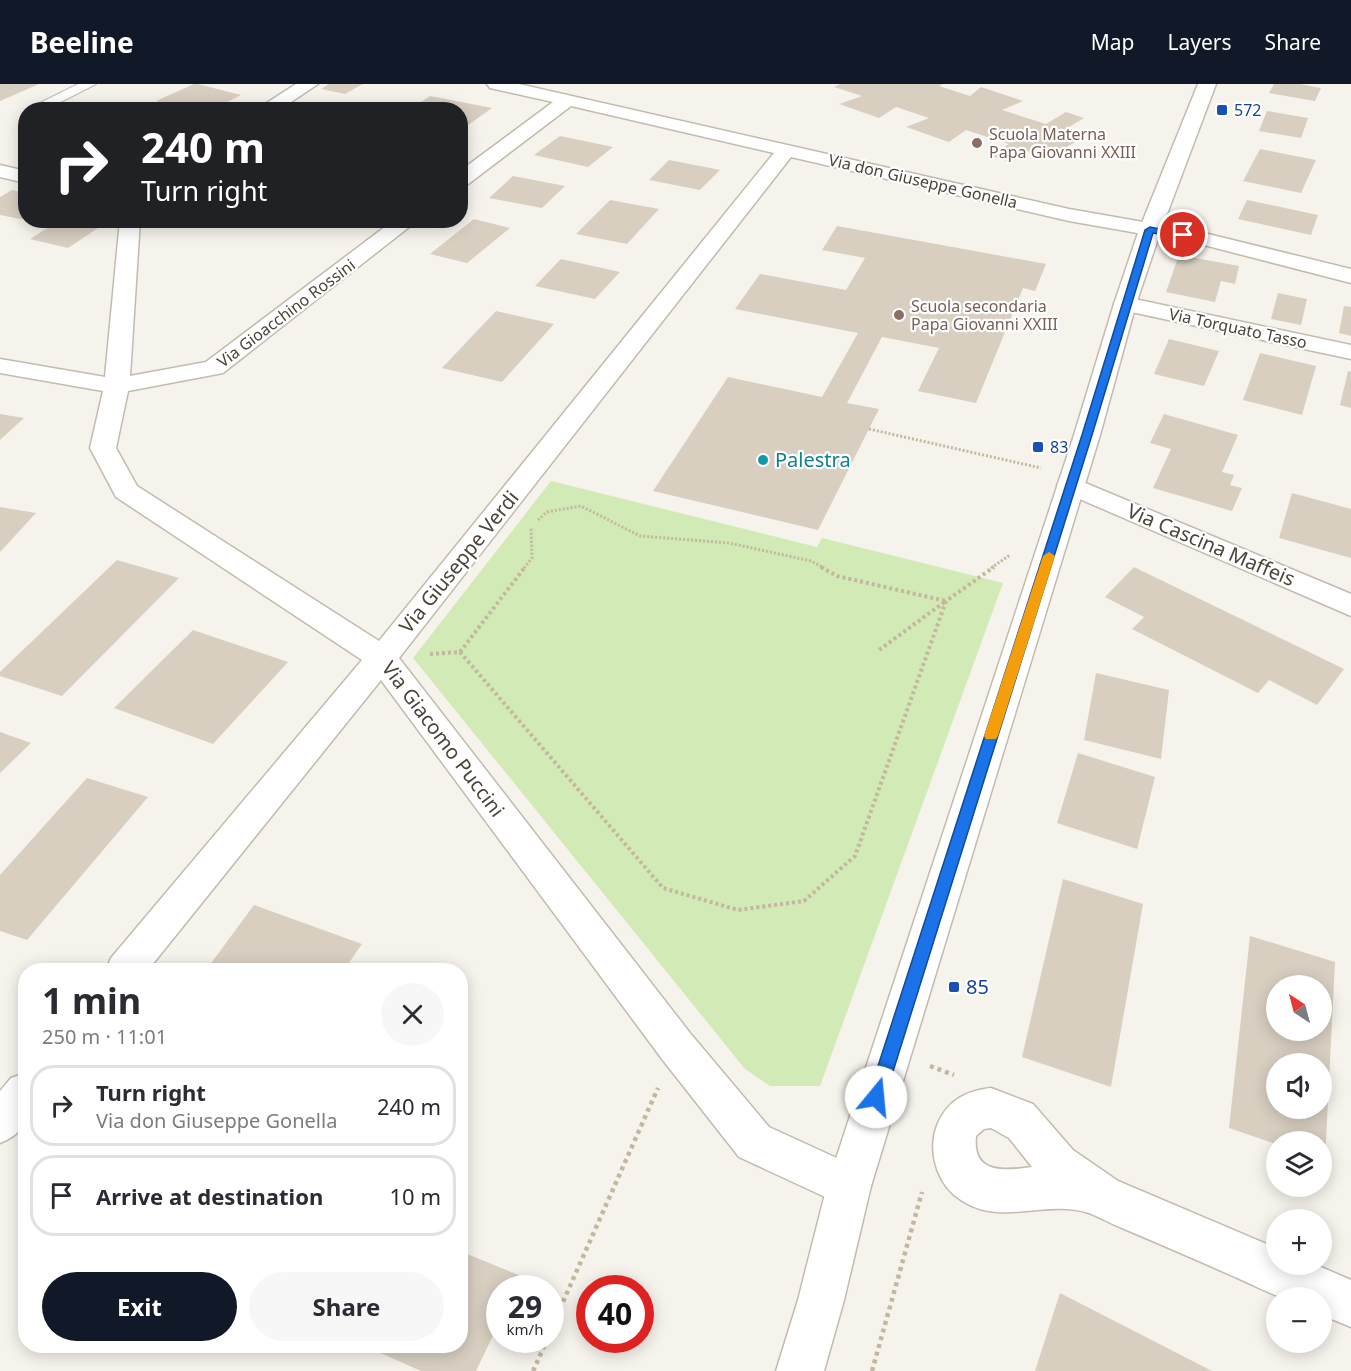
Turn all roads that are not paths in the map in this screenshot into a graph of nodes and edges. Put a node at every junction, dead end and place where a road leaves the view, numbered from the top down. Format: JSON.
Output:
{"nodes":[{"id":1,"x":89,"y":84,"type":"edge"},
{"id":2,"x":309,"y":84,"type":"edge"},
{"id":3,"x":496,"y":84,"type":"edge"},
{"id":4,"x":1207,"y":84,"type":"edge"},
{"id":5,"x":568,"y":100,"type":"junction"},
{"id":6,"x":50,"y":102,"type":"edge"},
{"id":7,"x":279,"y":102,"type":"edge"},
{"id":8,"x":787,"y":149,"type":"junction"},
{"id":9,"x":0,"y":171,"type":"edge"},
{"id":10,"x":18,"y":175,"type":"edge"},
{"id":11,"x":468,"y":175,"type":"edge"},
{"id":12,"x":129,"y":228,"type":"edge"},
{"id":13,"x":398,"y":228,"type":"edge"},
{"id":14,"x":1150,"y":230,"type":"junction"},
{"id":15,"x":1351,"y":276,"type":"edge"},
{"id":16,"x":1125,"y":304,"type":"junction"},
{"id":17,"x":1351,"y":352,"type":"edge"},
{"id":18,"x":0,"y":366,"type":"edge"},
{"id":19,"x":117,"y":386,"type":"junction"},
{"id":20,"x":1073,"y":480,"type":"junction"},
{"id":21,"x":1351,"y":606,"type":"edge"},
{"id":22,"x":381,"y":657,"type":"junction"},
{"id":23,"x":131,"y":963,"type":"edge"},
{"id":24,"x":18,"y":1102,"type":"edge"},
{"id":25,"x":0,"y":1123,"type":"edge"},
{"id":26,"x":849,"y":1186,"type":"junction"},
{"id":27,"x":1095,"y":1192,"type":"dead end"},
{"id":28,"x":821,"y":1300,"type":"junction"},
{"id":29,"x":1351,"y":1304,"type":"edge"},
{"id":30,"x":800,"y":1371,"type":"edge"},
{"id":31,"x":813,"y":1371,"type":"edge"}],
"edges":[{"from":1,"to":6,"type":"lane"},
{"from":2,"to":7,"type":"street"},
{"from":3,"to":5,"type":"street","name":"Via don Giuseppe Gonella"},
{"from":4,"to":14,"type":"street"},
{"from":5,"to":8,"type":"street","name":"Via don Giuseppe Gonella"},
{"from":5,"to":11,"type":"street"},
{"from":8,"to":14,"type":"street","name":"Via don Giuseppe Gonella"},
{"from":8,"to":22,"type":"street","name":"Via Giuseppe Verdi"},
{"from":9,"to":10,"type":"street"},
{"from":12,"to":19,"type":"street","name":"Via Giacomo Puccini"},
{"from":13,"to":19,"type":"street","name":"Via Gioacchino Rossini"},
{"from":14,"to":15,"type":"street","name":"Via don Giuseppe Gonella"},
{"from":14,"to":16,"type":"street"},
{"from":16,"to":17,"type":"street","name":"Via Torquato Tasso"},
{"from":16,"to":20,"type":"street"},
{"from":18,"to":19,"type":"street"},
{"from":19,"to":22,"type":"street","name":"Via Giacomo Puccini"},
{"from":20,"to":21,"type":"street","name":"Via Cascina Maffeis"},
{"from":20,"to":26,"type":"street"},
{"from":22,"to":23,"type":"street","name":"Via Giuseppe Verdi"},
{"from":22,"to":26,"type":"street","name":"Via Giacomo Puccini"},
{"from":24,"to":25,"type":"street"},
{"from":26,"to":28,"type":"street"},
{"from":27,"to":29,"type":"street"},
{"from":28,"to":30,"type":"street"},
{"from":28,"to":31,"type":"street"}]}
